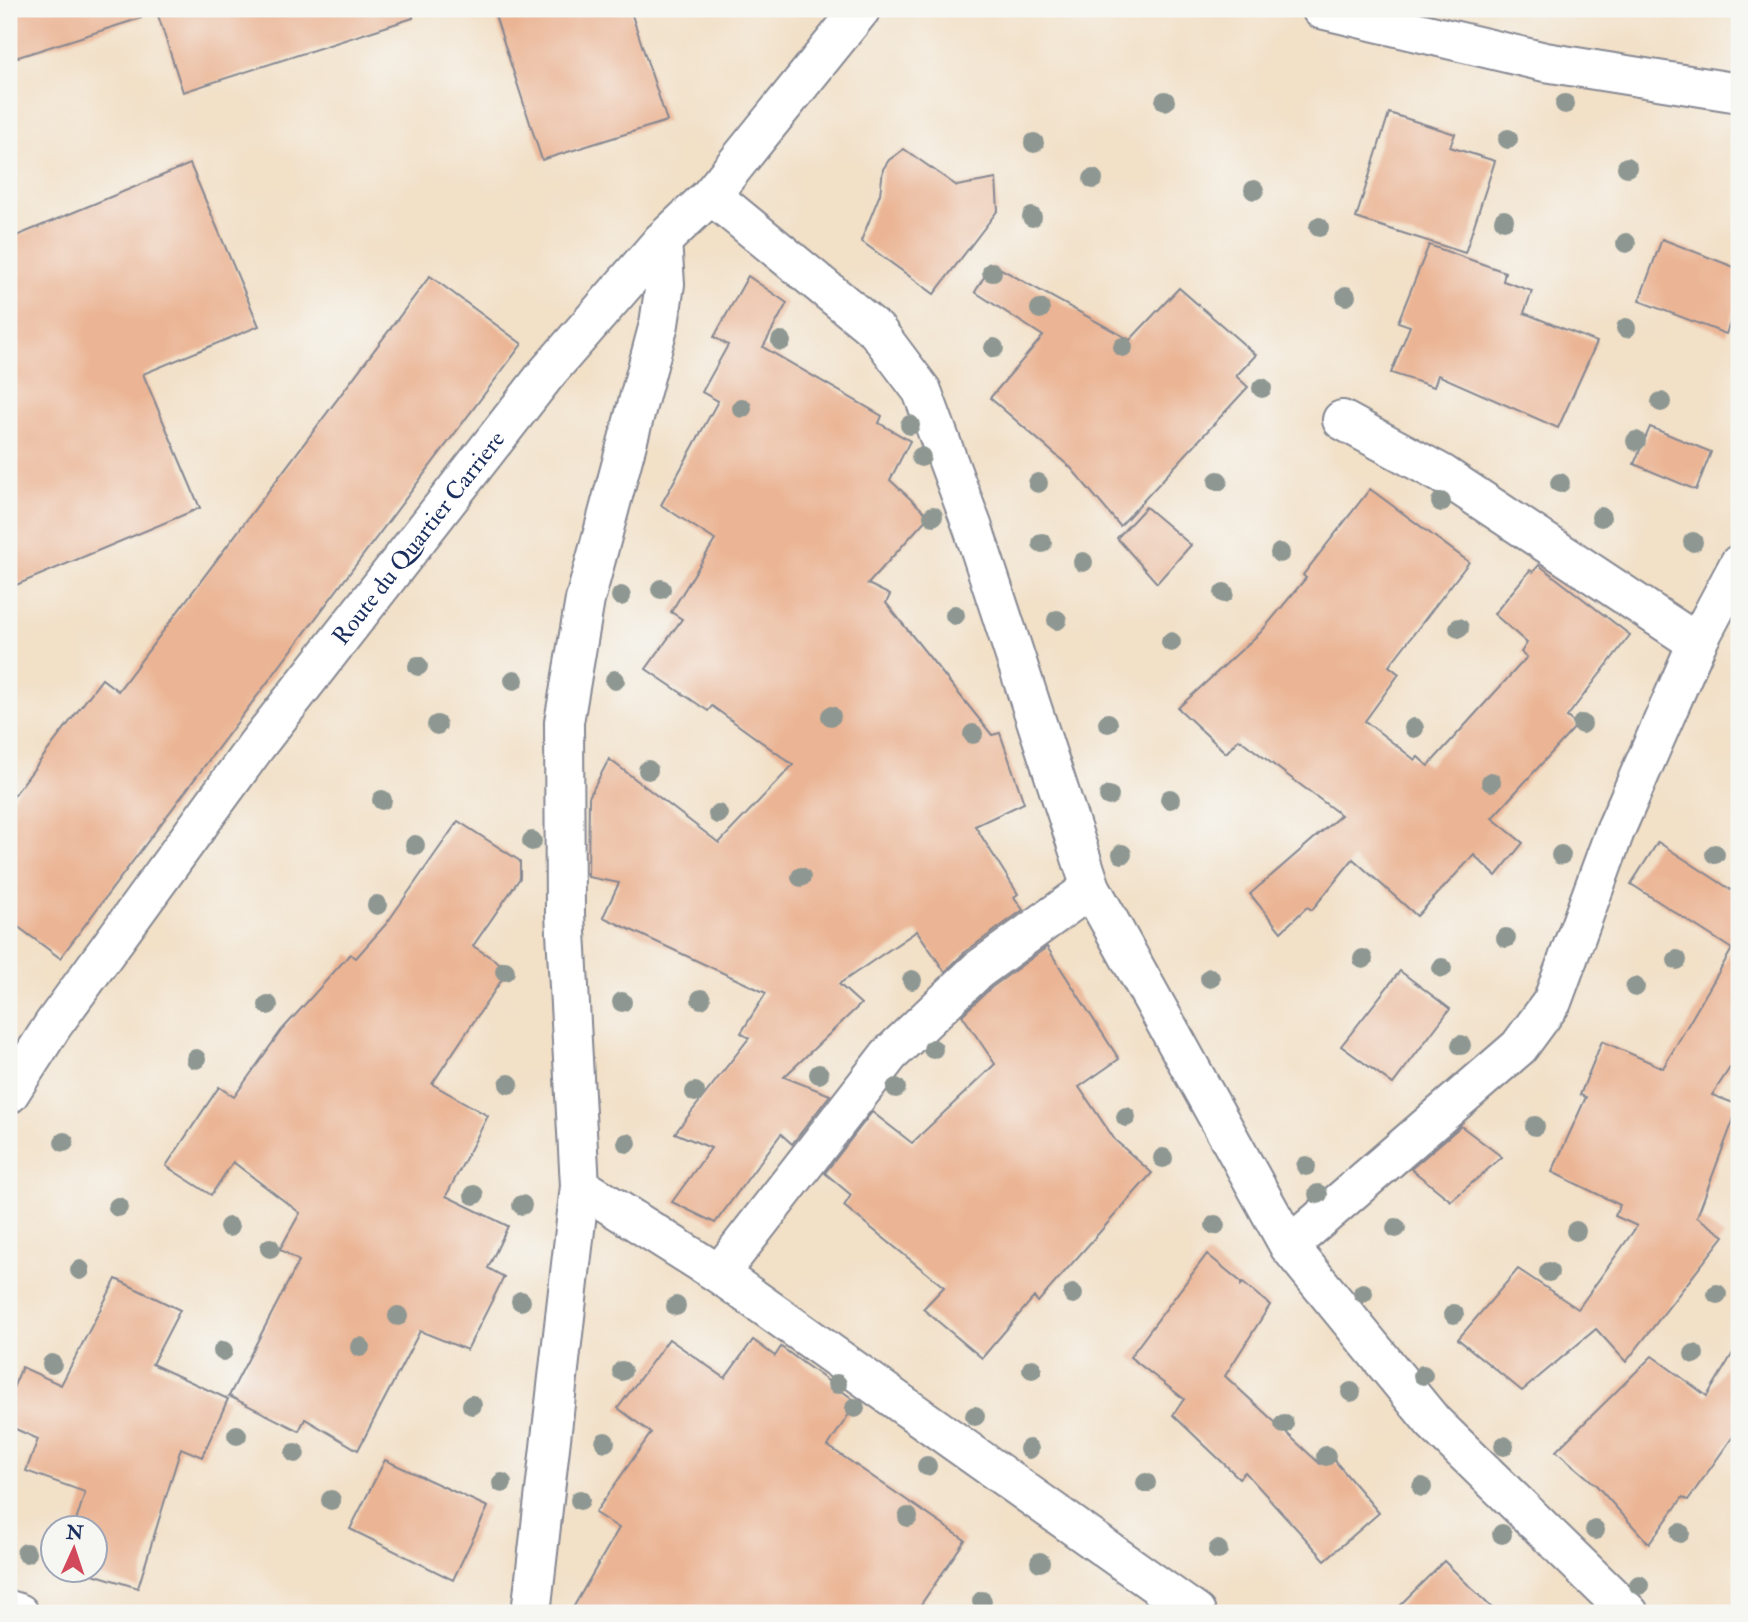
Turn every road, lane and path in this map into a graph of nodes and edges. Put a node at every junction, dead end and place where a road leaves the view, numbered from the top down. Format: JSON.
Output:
{"nodes":[{"id":1,"x":861,"y":9,"type":"edge"},
{"id":2,"x":1321,"y":9,"type":"edge"},
{"id":3,"x":1739,"y":93,"type":"edge"},
{"id":4,"x":711,"y":195,"type":"junction"},
{"id":5,"x":662,"y":241,"type":"junction"},
{"id":6,"x":1342,"y":420,"type":"dead end"},
{"id":7,"x":1739,"y":564,"type":"edge"},
{"id":8,"x":1697,"y":643,"type":"junction"},
{"id":9,"x":1091,"y":888,"type":"junction"},
{"id":10,"x":9,"y":1094,"type":"edge"},
{"id":11,"x":580,"y":1186,"type":"junction"},
{"id":12,"x":1289,"y":1246,"type":"junction"},
{"id":13,"x":719,"y":1274,"type":"junction"},
{"id":14,"x":1176,"y":1607,"type":"edge"},
{"id":15,"x":9,"y":1609,"type":"edge"},
{"id":16,"x":19,"y":1613,"type":"edge"},
{"id":17,"x":531,"y":1613,"type":"edge"},
{"id":18,"x":1629,"y":1613,"type":"edge"}],
"edges":[{"from":1,"to":4,"type":"street","name":"Route du Quartier Carriere"},
{"from":2,"to":3,"type":"street"},
{"from":4,"to":5,"type":"street","name":"Route du Quartier Carriere"},
{"from":4,"to":9,"type":"street"},
{"from":5,"to":10,"type":"street","name":"Route du Quartier Carriere"},
{"from":5,"to":11,"type":"street"},
{"from":6,"to":8,"type":"street"},
{"from":7,"to":8,"type":"street"},
{"from":8,"to":12,"type":"street"},
{"from":9,"to":12,"type":"street"},
{"from":9,"to":13,"type":"street"},
{"from":11,"to":13,"type":"street"},
{"from":11,"to":17,"type":"street"},
{"from":12,"to":18,"type":"street"},
{"from":13,"to":14,"type":"street"},
{"from":15,"to":16,"type":"street"}]}
